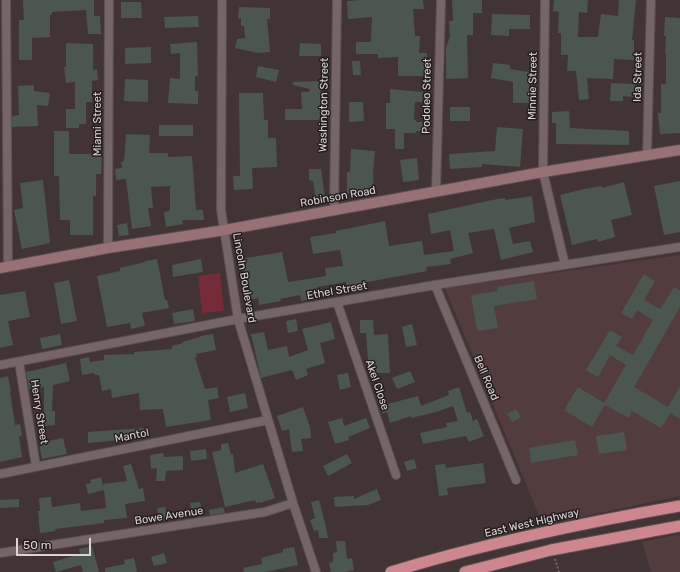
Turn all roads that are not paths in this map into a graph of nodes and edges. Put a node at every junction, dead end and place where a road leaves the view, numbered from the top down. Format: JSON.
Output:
{"nodes":[{"id":1,"x":6,"y":0,"type":"edge"},
{"id":2,"x":109,"y":0,"type":"edge"},
{"id":3,"x":222,"y":0,"type":"edge"},
{"id":4,"x":337,"y":0,"type":"edge"},
{"id":5,"x":440,"y":0,"type":"edge"},
{"id":6,"x":545,"y":0,"type":"edge"},
{"id":7,"x":651,"y":0,"type":"edge"},
{"id":8,"x":680,"y":150,"type":"edge"},
{"id":9,"x":647,"y":155,"type":"junction"},
{"id":10,"x":542,"y":172,"type":"junction"},
{"id":11,"x":436,"y":192,"type":"junction"},
{"id":12,"x":334,"y":210,"type":"junction"},
{"id":13,"x":225,"y":230,"type":"junction"},
{"id":14,"x":680,"y":247,"type":"edge"},
{"id":15,"x":108,"y":248,"type":"junction"},
{"id":16,"x":565,"y":265,"type":"junction"},
{"id":17,"x":4,"y":267,"type":"edge"},
{"id":18,"x":435,"y":285,"type":"junction"},
{"id":19,"x":338,"y":302,"type":"junction"},
{"id":20,"x":238,"y":319,"type":"junction"},
{"id":21,"x":19,"y":362,"type":"junction"},
{"id":22,"x":0,"y":365,"type":"edge"},
{"id":23,"x":268,"y":420,"type":"junction"},
{"id":24,"x":36,"y":466,"type":"junction"},
{"id":25,"x":0,"y":474,"type":"edge"},
{"id":26,"x":396,"y":475,"type":"dead end"},
{"id":27,"x":516,"y":480,"type":"dead end"},
{"id":28,"x":293,"y":503,"type":"junction"},
{"id":29,"x":680,"y":506,"type":"edge"},
{"id":30,"x":680,"y":526,"type":"edge"},
{"id":31,"x":0,"y":553,"type":"edge"},
{"id":32,"x":316,"y":572,"type":"edge"},
{"id":33,"x":391,"y":572,"type":"edge"},
{"id":34,"x":465,"y":572,"type":"edge"}],
"edges":[{"from":1,"to":17,"type":"street"},
{"from":2,"to":15,"type":"street","name":"Miami Street"},
{"from":3,"to":13,"type":"street","name":"Lincoln Boulevard"},
{"from":4,"to":12,"type":"street","name":"Washington Street"},
{"from":5,"to":11,"type":"street","name":"Podoleo Street"},
{"from":6,"to":10,"type":"street","name":"Minnie Street"},
{"from":7,"to":9,"type":"street","name":"Ida Street"},
{"from":8,"to":9,"type":"main road","name":"Robinson Road"},
{"from":9,"to":10,"type":"main road","name":"Robinson Road"},
{"from":10,"to":11,"type":"main road","name":"Robinson Road"},
{"from":10,"to":16,"type":"street","name":"Minnie Street"},
{"from":11,"to":12,"type":"main road","name":"Robinson Road"},
{"from":12,"to":13,"type":"main road","name":"Robinson Road"},
{"from":13,"to":15,"type":"main road","name":"Robinson Road"},
{"from":13,"to":20,"type":"street","name":"Lincoln Boulevard"},
{"from":14,"to":16,"type":"street","name":"Ethel Street"},
{"from":15,"to":17,"type":"main road","name":"Robinson Road"},
{"from":16,"to":18,"type":"street","name":"Ethel Street"},
{"from":18,"to":19,"type":"street","name":"Ethel Street"},
{"from":18,"to":27,"type":"street","name":"Bell Road"},
{"from":19,"to":20,"type":"street","name":"Ethel Street"},
{"from":19,"to":26,"type":"street","name":"Akel Close"},
{"from":20,"to":21,"type":"street","name":"Ethel Street"},
{"from":20,"to":23,"type":"street","name":"Lincoln Boulevard"},
{"from":21,"to":22,"type":"street","name":"Ethel Street"},
{"from":21,"to":24,"type":"street","name":"Henry Street"},
{"from":23,"to":24,"type":"street","name":"Mantol"},
{"from":23,"to":28,"type":"street","name":"Lincoln Boulevard"},
{"from":24,"to":25,"type":"street","name":"Mantol"},
{"from":28,"to":31,"type":"street","name":"Bowe Avenue"},
{"from":28,"to":32,"type":"street","name":"Lincoln Boulevard"},
{"from":29,"to":33,"type":"highway","name":"East West Highway"},
{"from":30,"to":34,"type":"highway"}]}
